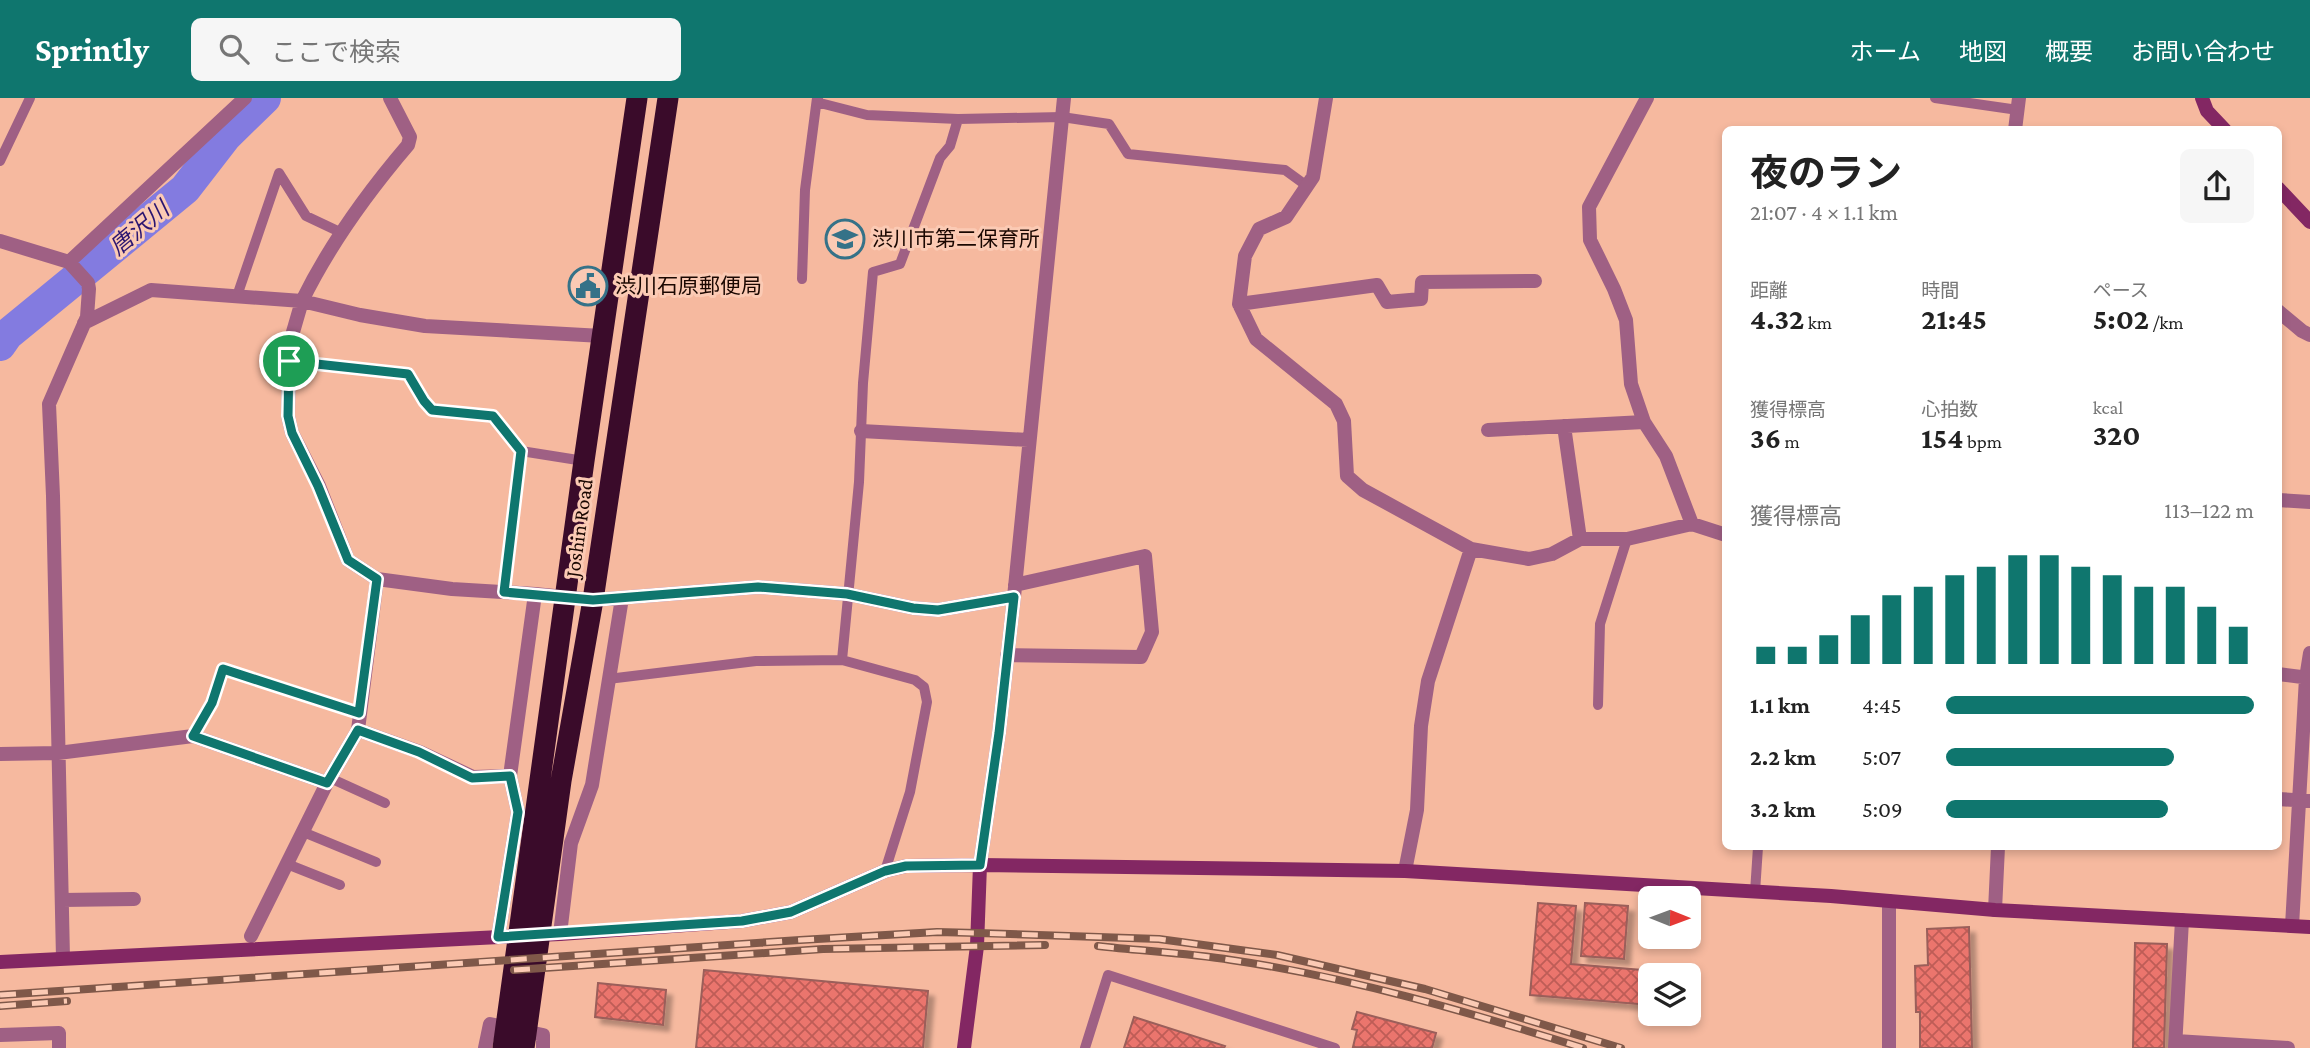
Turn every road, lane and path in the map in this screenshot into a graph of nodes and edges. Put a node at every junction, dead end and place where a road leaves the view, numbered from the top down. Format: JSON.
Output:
{"nodes":[{"id":1,"x":30,"y":98,"type":"edge"},
{"id":2,"x":245,"y":98,"type":"edge"},
{"id":3,"x":390,"y":98,"type":"edge"},
{"id":4,"x":637,"y":98,"type":"edge"},
{"id":5,"x":668,"y":98,"type":"edge"},
{"id":6,"x":817,"y":98,"type":"edge"},
{"id":7,"x":1064,"y":98,"type":"edge"},
{"id":8,"x":1326,"y":98,"type":"edge"},
{"id":9,"x":1647,"y":98,"type":"edge"},
{"id":10,"x":1935,"y":98,"type":"edge"},
{"id":11,"x":2202,"y":98,"type":"edge"},
{"id":12,"x":2019,"y":104,"type":"edge"},
{"id":13,"x":1062,"y":117,"type":"junction"},
{"id":14,"x":958,"y":119,"type":"junction"},
{"id":15,"x":2016,"y":126,"type":"edge"},
{"id":16,"x":2221,"y":126,"type":"edge"},
{"id":17,"x":0,"y":161,"type":"edge"},
{"id":18,"x":1307,"y":186,"type":"junction"},
{"id":19,"x":2282,"y":192,"type":"edge"},
{"id":20,"x":2310,"y":222,"type":"edge"},
{"id":21,"x":342,"y":233,"type":"junction"},
{"id":22,"x":0,"y":241,"type":"edge"},
{"id":23,"x":69,"y":262,"type":"junction"},
{"id":24,"x":802,"y":279,"type":"dead end"},
{"id":25,"x":1535,"y":281,"type":"dead end"},
{"id":26,"x":237,"y":296,"type":"junction"},
{"id":27,"x":302,"y":301,"type":"junction"},
{"id":28,"x":1239,"y":304,"type":"junction"},
{"id":29,"x":2282,"y":314,"type":"edge"},
{"id":30,"x":84,"y":323,"type":"junction"},
{"id":31,"x":602,"y":335,"type":"junction"},
{"id":32,"x":2310,"y":335,"type":"edge"},
{"id":33,"x":289,"y":361,"type":"junction"},
{"id":34,"x":1644,"y":422,"type":"junction"},
{"id":35,"x":1563,"y":426,"type":"junction"},
{"id":36,"x":1488,"y":430,"type":"dead end"},
{"id":37,"x":862,"y":431,"type":"junction"},
{"id":38,"x":1028,"y":439,"type":"junction"},
{"id":39,"x":521,"y":451,"type":"junction"},
{"id":40,"x":584,"y":461,"type":"junction"},
{"id":41,"x":2282,"y":500,"type":"edge"},
{"id":42,"x":2310,"y":502,"type":"edge"},
{"id":43,"x":1692,"y":524,"type":"junction"},
{"id":44,"x":1722,"y":534,"type":"edge"},
{"id":45,"x":1580,"y":539,"type":"junction"},
{"id":46,"x":1627,"y":540,"type":"junction"},
{"id":47,"x":1471,"y":549,"type":"junction"},
{"id":48,"x":377,"y":579,"type":"junction"},
{"id":49,"x":1014,"y":591,"type":"junction"},
{"id":50,"x":504,"y":592,"type":"junction"},
{"id":51,"x":535,"y":594,"type":"junction"},
{"id":52,"x":847,"y":594,"type":"junction"},
{"id":53,"x":565,"y":597,"type":"junction"},
{"id":54,"x":622,"y":598,"type":"junction"},
{"id":55,"x":593,"y":600,"type":"junction"},
{"id":56,"x":2310,"y":653,"type":"edge"},
{"id":57,"x":1007,"y":655,"type":"junction"},
{"id":58,"x":842,"y":660,"type":"junction"},
{"id":59,"x":2282,"y":675,"type":"edge"},
{"id":60,"x":2308,"y":678,"type":"edge"},
{"id":61,"x":608,"y":679,"type":"junction"},
{"id":62,"x":1598,"y":705,"type":"dead end"},
{"id":63,"x":359,"y":713,"type":"junction"},
{"id":64,"x":358,"y":730,"type":"junction"},
{"id":65,"x":193,"y":736,"type":"junction"},
{"id":66,"x":58,"y":752,"type":"junction"},
{"id":67,"x":0,"y":754,"type":"edge"},
{"id":68,"x":510,"y":776,"type":"junction"},
{"id":69,"x":551,"y":779,"type":"junction"},
{"id":70,"x":329,"y":780,"type":"junction"},
{"id":71,"x":2282,"y":799,"type":"edge"},
{"id":72,"x":2304,"y":800,"type":"edge"},
{"id":73,"x":386,"y":803,"type":"dead end"},
{"id":74,"x":303,"y":832,"type":"junction"},
{"id":75,"x":1758,"y":850,"type":"edge"},
{"id":76,"x":1998,"y":850,"type":"edge"},
{"id":77,"x":376,"y":862,"type":"dead end"},
{"id":78,"x":287,"y":863,"type":"junction"},
{"id":79,"x":980,"y":865,"type":"junction"},
{"id":80,"x":885,"y":871,"type":"junction"},
{"id":81,"x":1405,"y":871,"type":"junction"},
{"id":82,"x":340,"y":885,"type":"dead end"},
{"id":83,"x":1755,"y":892,"type":"junction"},
{"id":84,"x":134,"y":899,"type":"dead end"},
{"id":85,"x":62,"y":900,"type":"junction"},
{"id":86,"x":1889,"y":901,"type":"junction"},
{"id":87,"x":1995,"y":910,"type":"junction"},
{"id":88,"x":2182,"y":920,"type":"junction"},
{"id":89,"x":2292,"y":926,"type":"junction"},
{"id":90,"x":2310,"y":927,"type":"edge"},
{"id":91,"x":560,"y":934,"type":"junction"},
{"id":92,"x":251,"y":936,"type":"dead end"},
{"id":93,"x":498,"y":937,"type":"junction"},
{"id":94,"x":63,"y":958,"type":"junction"},
{"id":95,"x":0,"y":962,"type":"edge"},
{"id":96,"x":0,"y":1035,"type":"edge"},
{"id":97,"x":2175,"y":1045,"type":"edge"},
{"id":98,"x":59,"y":1048,"type":"edge"},
{"id":99,"x":485,"y":1048,"type":"edge"},
{"id":100,"x":503,"y":1048,"type":"edge"},
{"id":101,"x":524,"y":1048,"type":"edge"},
{"id":102,"x":543,"y":1048,"type":"edge"},
{"id":103,"x":964,"y":1048,"type":"edge"},
{"id":104,"x":1085,"y":1048,"type":"edge"},
{"id":105,"x":1335,"y":1048,"type":"edge"},
{"id":106,"x":1889,"y":1048,"type":"edge"},
{"id":107,"x":2288,"y":1048,"type":"edge"}],
"edges":[{"from":1,"to":17,"type":"lane"},
{"from":2,"to":23,"type":"street"},
{"from":3,"to":21,"type":"street"},
{"from":4,"to":31,"type":"highway","name":"Joshin Road"},
{"from":5,"to":55,"type":"highway","name":"Joshin Road"},
{"from":6,"to":14,"type":"lane"},
{"from":6,"to":24,"type":"lane"},
{"from":7,"to":13,"type":"street"},
{"from":8,"to":18,"type":"street"},
{"from":9,"to":34,"type":"street"},
{"from":10,"to":12,"type":"lane"},
{"from":11,"to":16,"type":"street"},
{"from":12,"to":15,"type":"street"},
{"from":13,"to":14,"type":"lane"},
{"from":13,"to":18,"type":"lane"},
{"from":13,"to":38,"type":"street"},
{"from":14,"to":37,"type":"lane"},
{"from":18,"to":28,"type":"street"},
{"from":19,"to":20,"type":"street"},
{"from":21,"to":26,"type":"lane"},
{"from":21,"to":27,"type":"street"},
{"from":22,"to":23,"type":"street"},
{"from":23,"to":30,"type":"street"},
{"from":25,"to":28,"type":"street"},
{"from":26,"to":27,"type":"street"},
{"from":26,"to":30,"type":"street"},
{"from":27,"to":31,"type":"street"},
{"from":27,"to":33,"type":"street"},
{"from":28,"to":47,"type":"street"},
{"from":29,"to":32,"type":"street"},
{"from":30,"to":66,"type":"street"},
{"from":31,"to":40,"type":"highway","name":"Joshin Road"},
{"from":33,"to":39,"type":"lane"},
{"from":33,"to":48,"type":"street"},
{"from":34,"to":35,"type":"street"},
{"from":34,"to":43,"type":"street"},
{"from":35,"to":36,"type":"street"},
{"from":35,"to":45,"type":"street"},
{"from":37,"to":38,"type":"street"},
{"from":37,"to":52,"type":"lane"},
{"from":38,"to":49,"type":"street"},
{"from":39,"to":40,"type":"lane"},
{"from":39,"to":50,"type":"lane"},
{"from":40,"to":53,"type":"highway","name":"Joshin Road"},
{"from":41,"to":42,"type":"street"},
{"from":43,"to":44,"type":"street"},
{"from":43,"to":46,"type":"street"},
{"from":45,"to":46,"type":"street"},
{"from":45,"to":47,"type":"street"},
{"from":46,"to":62,"type":"lane"},
{"from":47,"to":81,"type":"street"},
{"from":48,"to":50,"type":"street"},
{"from":48,"to":63,"type":"street"},
{"from":49,"to":52,"type":"street"},
{"from":49,"to":57,"type":"street"},
{"from":49,"to":57,"type":"street"},
{"from":50,"to":51,"type":"street"},
{"from":51,"to":53,"type":"street"},
{"from":51,"to":68,"type":"street"},
{"from":52,"to":54,"type":"street"},
{"from":52,"to":58,"type":"lane"},
{"from":53,"to":55,"type":"street"},
{"from":53,"to":69,"type":"highway","name":"Joshin Road"},
{"from":54,"to":55,"type":"street"},
{"from":54,"to":61,"type":"street"},
{"from":55,"to":69,"type":"highway","name":"Joshin Road"},
{"from":56,"to":60,"type":"street"},
{"from":57,"to":79,"type":"street"},
{"from":58,"to":61,"type":"lane"},
{"from":58,"to":80,"type":"lane"},
{"from":59,"to":60,"type":"street"},
{"from":60,"to":72,"type":"street"},
{"from":61,"to":91,"type":"street"},
{"from":63,"to":64,"type":"street"},
{"from":63,"to":65,"type":"lane"},
{"from":64,"to":68,"type":"street"},
{"from":64,"to":70,"type":"street"},
{"from":65,"to":66,"type":"street"},
{"from":65,"to":70,"type":"street"},
{"from":66,"to":67,"type":"street"},
{"from":66,"to":85,"type":"street"},
{"from":68,"to":93,"type":"street"},
{"from":69,"to":100,"type":"highway","name":"Joshin Road"},
{"from":69,"to":101,"type":"highway","name":"Joshin Road"},
{"from":70,"to":73,"type":"lane"},
{"from":70,"to":74,"type":"street"},
{"from":71,"to":72,"type":"street"},
{"from":72,"to":89,"type":"street"},
{"from":74,"to":77,"type":"lane"},
{"from":74,"to":78,"type":"street"},
{"from":75,"to":83,"type":"lane"},
{"from":76,"to":87,"type":"street"},
{"from":78,"to":82,"type":"lane"},
{"from":78,"to":92,"type":"street"},
{"from":79,"to":80,"type":"street"},
{"from":79,"to":81,"type":"street"},
{"from":79,"to":103,"type":"street"},
{"from":80,"to":91,"type":"street"},
{"from":81,"to":83,"type":"street"},
{"from":83,"to":86,"type":"street"},
{"from":84,"to":85,"type":"street"},
{"from":85,"to":94,"type":"street"},
{"from":86,"to":87,"type":"street"},
{"from":86,"to":106,"type":"street"},
{"from":87,"to":88,"type":"street"},
{"from":88,"to":89,"type":"street"},
{"from":88,"to":97,"type":"street"},
{"from":89,"to":90,"type":"street"},
{"from":91,"to":93,"type":"street"},
{"from":93,"to":94,"type":"street"},
{"from":94,"to":95,"type":"street"},
{"from":96,"to":98,"type":"street"},
{"from":97,"to":107,"type":"street"},
{"from":99,"to":102,"type":"street"},
{"from":104,"to":105,"type":"lane"}]}
